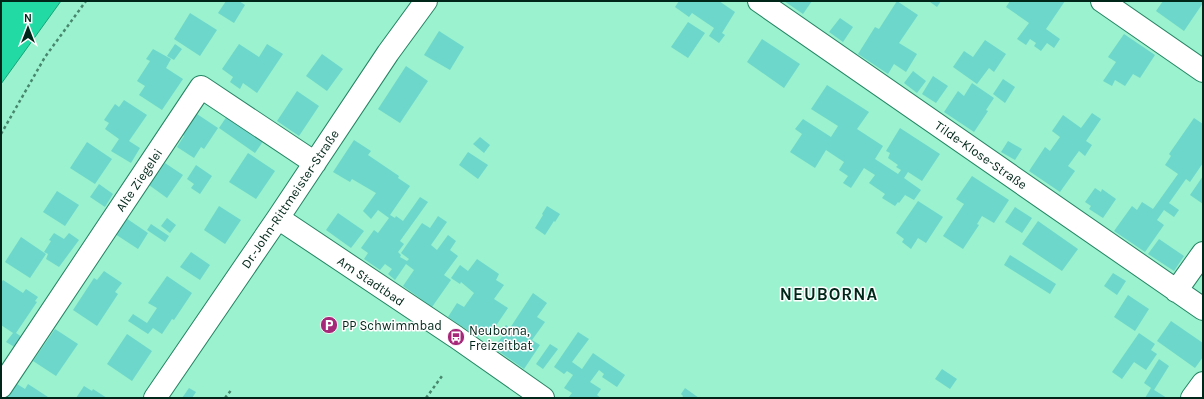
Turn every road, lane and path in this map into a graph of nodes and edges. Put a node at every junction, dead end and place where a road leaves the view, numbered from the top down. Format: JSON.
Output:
{"nodes":[{"id":1,"x":86,"y":1,"type":"edge"},
{"id":2,"x":426,"y":1,"type":"edge"},
{"id":3,"x":759,"y":1,"type":"edge"},
{"id":4,"x":1102,"y":1,"type":"edge"},
{"id":5,"x":1201,"y":65,"type":"edge"},
{"id":6,"x":1,"y":134,"type":"edge"},
{"id":7,"x":315,"y":163,"type":"junction"},
{"id":8,"x":278,"y":218,"type":"junction"},
{"id":9,"x":1203,"y":253,"type":"edge"},
{"id":10,"x":1176,"y":291,"type":"junction"},
{"id":11,"x":1203,"y":310,"type":"edge"},
{"id":12,"x":442,"y":376,"type":"dead end"},
{"id":13,"x":1203,"y":383,"type":"edge"},
{"id":14,"x":1,"y":387,"type":"edge"},
{"id":15,"x":232,"y":389,"type":"dead end"},
{"id":16,"x":155,"y":398,"type":"edge"},
{"id":17,"x":225,"y":398,"type":"edge"},
{"id":18,"x":426,"y":398,"type":"edge"},
{"id":19,"x":543,"y":398,"type":"edge"},
{"id":20,"x":1192,"y":398,"type":"edge"}],
"edges":[{"from":1,"to":6,"type":"path"},
{"from":2,"to":7,"type":"street","name":"Dr.-John-Rittmeister-Straße"},
{"from":3,"to":10,"type":"street","name":"Tilde-Klose-Straße"},
{"from":4,"to":5,"type":"street"},
{"from":7,"to":8,"type":"street","name":"Dr.-John-Rittmeister-Straße"},
{"from":7,"to":14,"type":"street","name":"Alte Ziegelei"},
{"from":8,"to":16,"type":"street","name":"Dr.-John-Rittmeister-Straße"},
{"from":8,"to":19,"type":"street","name":"Am Stadtbad"},
{"from":9,"to":10,"type":"street"},
{"from":10,"to":11,"type":"street","name":"Tilde-Klose-Straße"},
{"from":12,"to":18,"type":"path"},
{"from":13,"to":20,"type":"street"},
{"from":15,"to":17,"type":"path"}]}
